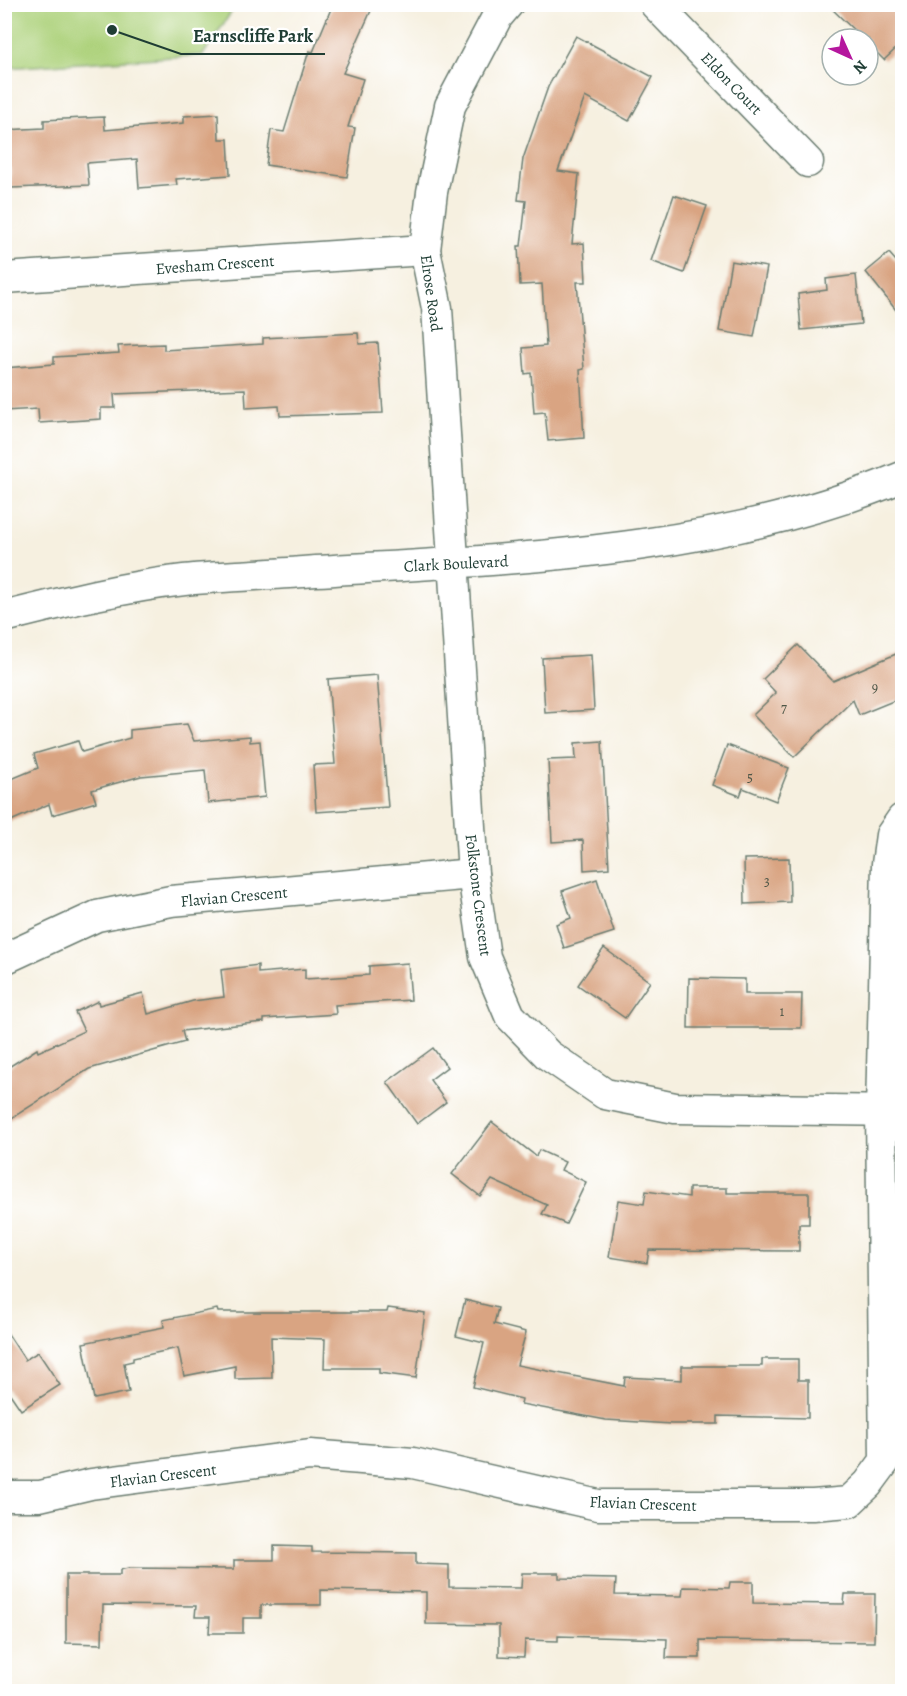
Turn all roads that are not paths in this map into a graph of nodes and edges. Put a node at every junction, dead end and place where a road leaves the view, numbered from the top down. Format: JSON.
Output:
{"nodes":[{"id":1,"x":508,"y":4,"type":"edge"},
{"id":2,"x":655,"y":4,"type":"edge"},
{"id":3,"x":808,"y":162,"type":"dead end"},
{"id":4,"x":425,"y":250,"type":"junction"},
{"id":5,"x":4,"y":278,"type":"edge"},
{"id":6,"x":903,"y":477,"type":"edge"},
{"id":7,"x":453,"y":563,"type":"junction"},
{"id":8,"x":4,"y":617,"type":"edge"},
{"id":9,"x":903,"y":819,"type":"edge"},
{"id":10,"x":473,"y":874,"type":"junction"},
{"id":11,"x":4,"y":959,"type":"edge"},
{"id":12,"x":892,"y":1111,"type":"edge"},
{"id":13,"x":4,"y":1493,"type":"edge"}],
"edges":[{"from":1,"to":4,"type":"street","name":"Elrose Road"},
{"from":2,"to":3,"type":"street","name":"Eldon Court"},
{"from":4,"to":5,"type":"street","name":"Evesham Crescent"},
{"from":4,"to":7,"type":"street","name":"Elrose Road"},
{"from":6,"to":7,"type":"street","name":"Clark Boulevard"},
{"from":7,"to":8,"type":"street","name":"Clark Boulevard"},
{"from":7,"to":10,"type":"street","name":"Folkstone Crescent"},
{"from":9,"to":12,"type":"street","name":"Flavian Crescent"},
{"from":10,"to":11,"type":"street","name":"Flavian Crescent"},
{"from":10,"to":12,"type":"street","name":"Folkstone Crescent"},
{"from":12,"to":13,"type":"street","name":"Flavian Crescent"}]}
